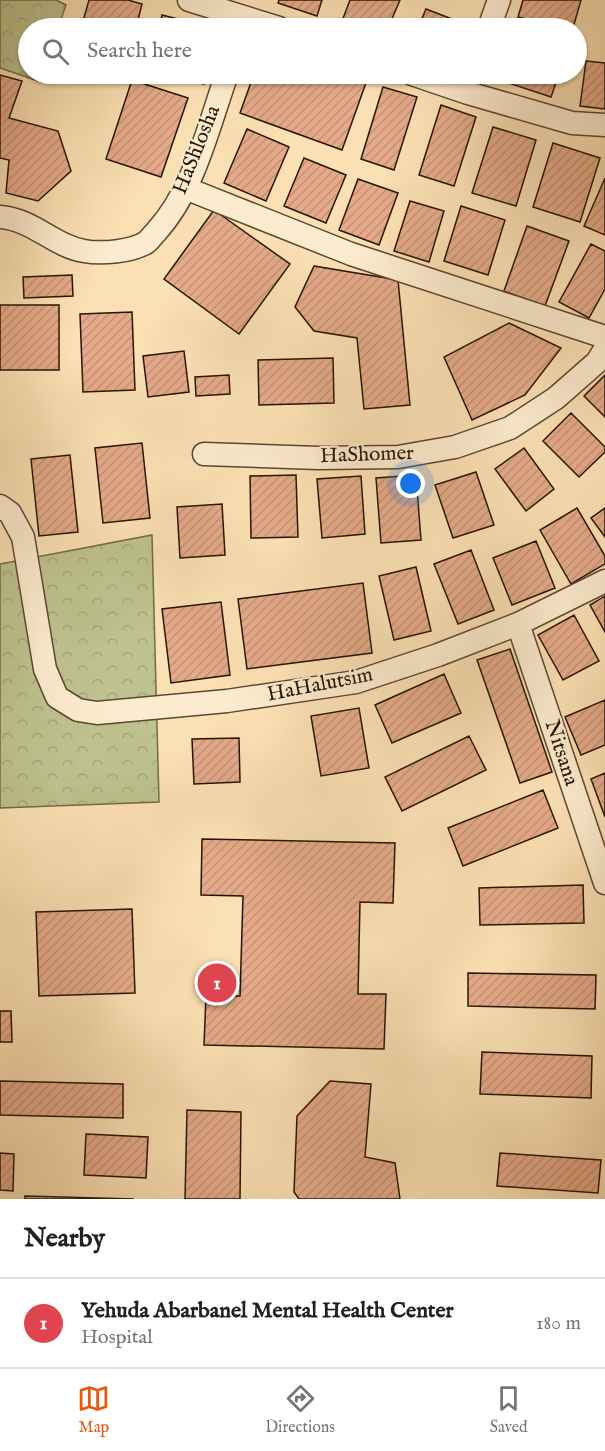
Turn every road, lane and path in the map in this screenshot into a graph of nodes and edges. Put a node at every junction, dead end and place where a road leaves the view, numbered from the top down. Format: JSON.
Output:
{"nodes":[{"id":1,"x":189,"y":0,"type":"edge"},
{"id":2,"x":499,"y":0,"type":"edge"},
{"id":3,"x":246,"y":15,"type":"edge"},
{"id":4,"x":493,"y":18,"type":"edge"},
{"id":5,"x":224,"y":84,"type":"edge"},
{"id":6,"x":474,"y":84,"type":"edge"},
{"id":7,"x":605,"y":126,"type":"edge"},
{"id":8,"x":185,"y":188,"type":"junction"},
{"id":9,"x":0,"y":217,"type":"edge"},
{"id":10,"x":605,"y":337,"type":"edge"},
{"id":11,"x":605,"y":349,"type":"edge"},
{"id":12,"x":204,"y":454,"type":"dead end"},
{"id":13,"x":0,"y":506,"type":"edge"},
{"id":14,"x":605,"y":581,"type":"edge"},
{"id":15,"x":518,"y":624,"type":"junction"},
{"id":16,"x":605,"y":883,"type":"edge"}],
"edges":[{"from":1,"to":3,"type":"street"},
{"from":2,"to":4,"type":"street"},
{"from":5,"to":8,"type":"street","name":"HaShlosha"},
{"from":6,"to":7,"type":"street"},
{"from":8,"to":9,"type":"street","name":"HaShlosha"},
{"from":8,"to":10,"type":"street"},
{"from":11,"to":12,"type":"street","name":"HaShomer"},
{"from":13,"to":15,"type":"street","name":"HaHalutsim"},
{"from":14,"to":15,"type":"street","name":"HaHalutsim"},
{"from":15,"to":16,"type":"street","name":"Nitsana"}]}
